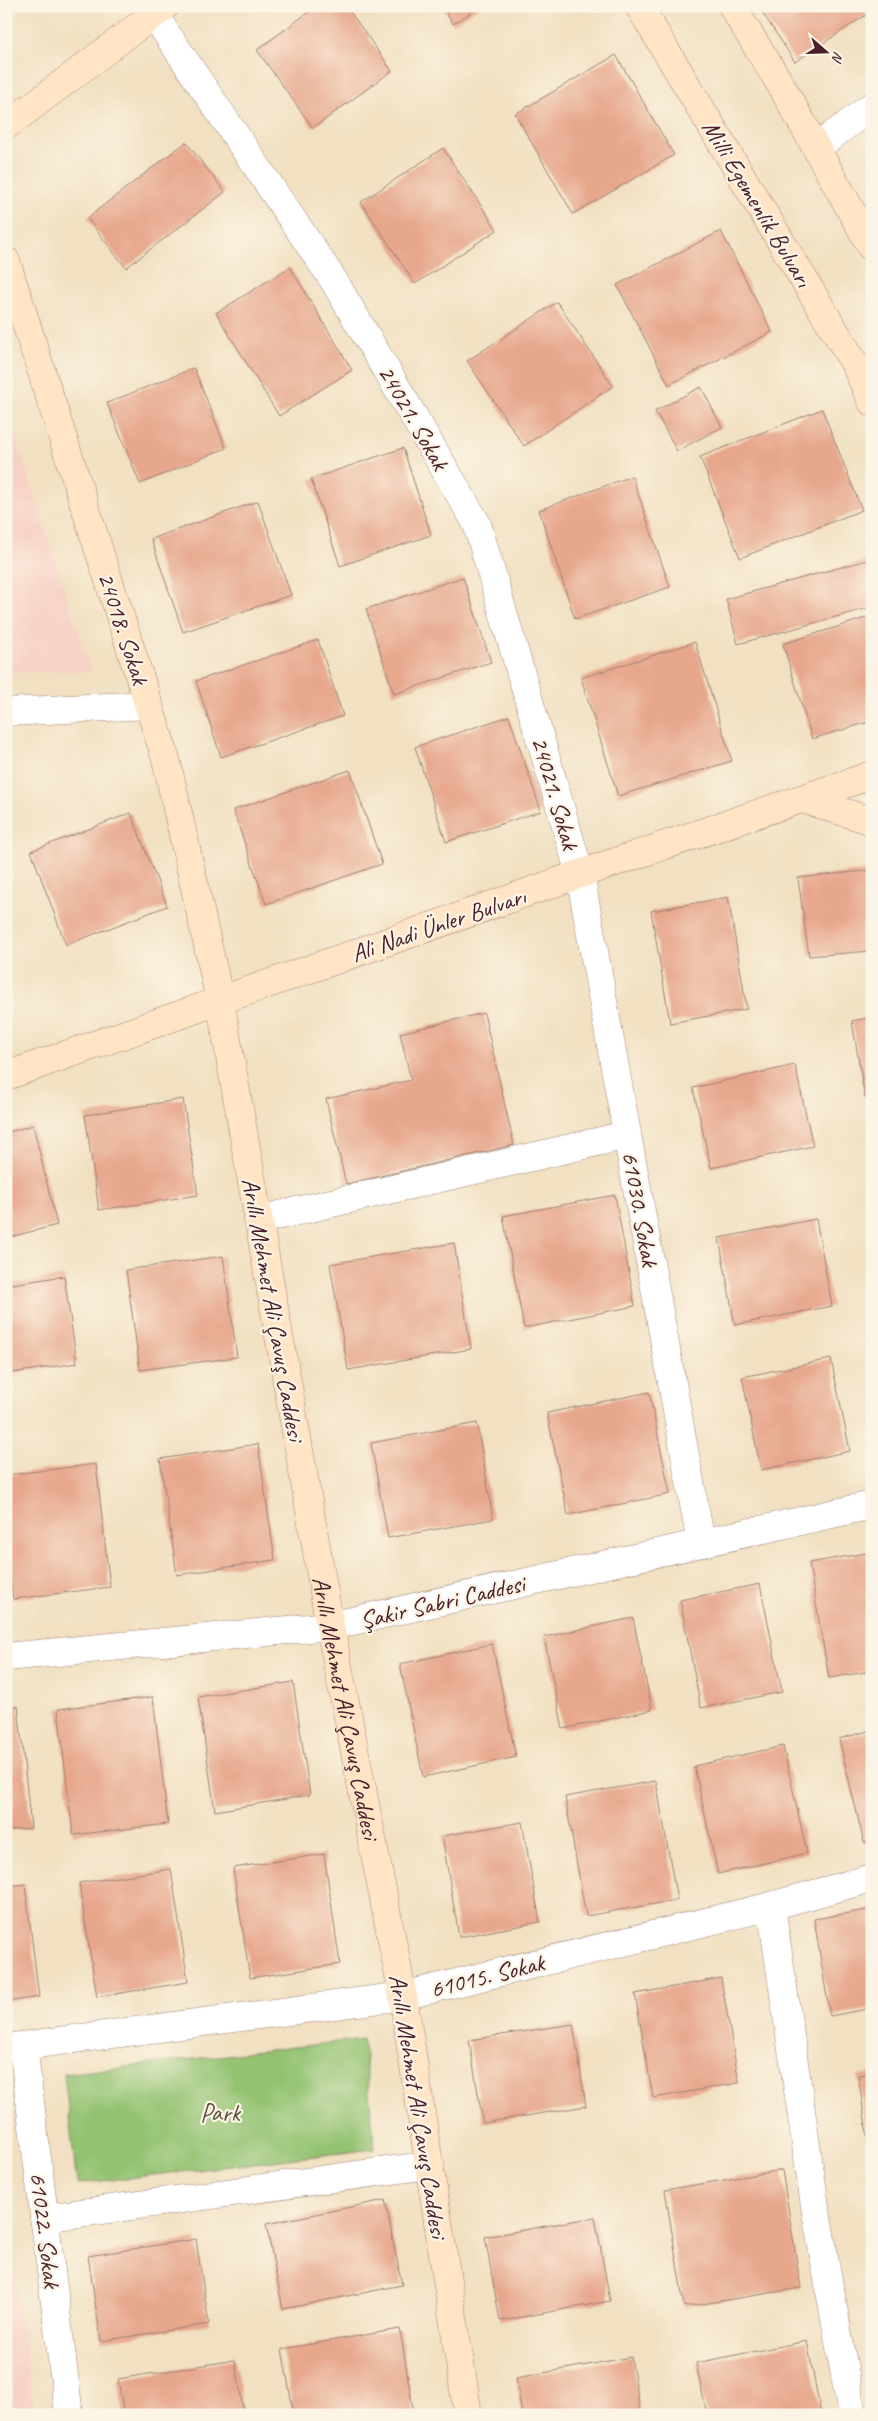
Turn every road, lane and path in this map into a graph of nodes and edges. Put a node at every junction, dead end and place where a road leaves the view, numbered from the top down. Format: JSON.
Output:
{"nodes":[{"id":1,"x":639,"y":6,"type":"edge"},
{"id":2,"x":732,"y":6,"type":"edge"},
{"id":3,"x":156,"y":9,"type":"edge"},
{"id":4,"x":872,"y":106,"type":"edge"},
{"id":5,"x":6,"y":126,"type":"edge"},
{"id":6,"x":816,"y":148,"type":"junction"},
{"id":7,"x":872,"y":248,"type":"edge"},
{"id":8,"x":6,"y":260,"type":"edge"},
{"id":9,"x":872,"y":402,"type":"edge"},
{"id":10,"x":148,"y":705,"type":"junction"},
{"id":11,"x":6,"y":712,"type":"edge"},
{"id":12,"x":872,"y":775,"type":"edge"},
{"id":13,"x":802,"y":799,"type":"junction"},
{"id":14,"x":872,"y":821,"type":"edge"},
{"id":15,"x":580,"y":874,"type":"junction"},
{"id":16,"x":220,"y":1000,"type":"junction"},
{"id":17,"x":6,"y":1076,"type":"edge"},
{"id":18,"x":628,"y":1136,"type":"junction"},
{"id":19,"x":258,"y":1220,"type":"junction"},
{"id":20,"x":872,"y":1505,"type":"edge"},
{"id":21,"x":701,"y":1543,"type":"junction"},
{"id":22,"x":330,"y":1626,"type":"junction"},
{"id":23,"x":6,"y":1657,"type":"edge"},
{"id":24,"x":872,"y":1878,"type":"edge"},
{"id":25,"x":771,"y":1906,"type":"junction"},
{"id":26,"x":403,"y":1996,"type":"junction"},
{"id":27,"x":15,"y":2047,"type":"edge"},
{"id":28,"x":430,"y":2165,"type":"junction"},
{"id":29,"x":44,"y":2218,"type":"junction"},
{"id":30,"x":69,"y":2415,"type":"edge"},
{"id":31,"x":468,"y":2415,"type":"edge"},
{"id":32,"x":852,"y":2415,"type":"edge"}],
"edges":[{"from":1,"to":9,"type":"street","name":"Milli Egemenlik Bulvarı"},
{"from":2,"to":6,"type":"street"},
{"from":3,"to":5,"type":"street"},
{"from":3,"to":15,"type":"street","name":"24021. Sokak"},
{"from":4,"to":6,"type":"street"},
{"from":6,"to":7,"type":"street"},
{"from":8,"to":10,"type":"street","name":"24018. Sokak"},
{"from":10,"to":11,"type":"street"},
{"from":10,"to":16,"type":"street","name":"24018. Sokak"},
{"from":12,"to":13,"type":"street","name":"Ali Nadi Ünler Bulvarı"},
{"from":13,"to":14,"type":"street"},
{"from":13,"to":15,"type":"street","name":"Ali Nadi Ünler Bulvarı"},
{"from":15,"to":16,"type":"street","name":"Ali Nadi Ünler Bulvarı"},
{"from":15,"to":18,"type":"street","name":"61030. Sokak"},
{"from":16,"to":17,"type":"street","name":"Ali Nadi Ünler Bulvarı"},
{"from":16,"to":19,"type":"street","name":"Arıllı Mehmet Ali Çavuş Caddesi"},
{"from":18,"to":19,"type":"street"},
{"from":18,"to":21,"type":"street","name":"61030. Sokak"},
{"from":19,"to":22,"type":"street","name":"Arıllı Mehmet Ali Çavuş Caddesi"},
{"from":20,"to":21,"type":"street","name":"Şakir Sabri Caddesi"},
{"from":21,"to":22,"type":"street","name":"Şakir Sabri Caddesi"},
{"from":22,"to":23,"type":"street","name":"Şakir Sabri Caddesi"},
{"from":22,"to":26,"type":"street","name":"Arıllı Mehmet Ali Çavuş Caddesi"},
{"from":24,"to":25,"type":"street","name":"61015. Sokak"},
{"from":25,"to":26,"type":"street","name":"61015. Sokak"},
{"from":25,"to":32,"type":"street"},
{"from":26,"to":27,"type":"street","name":"61015. Sokak"},
{"from":26,"to":28,"type":"street","name":"Arıllı Mehmet Ali Çavuş Caddesi"},
{"from":27,"to":29,"type":"street","name":"61022. Sokak"},
{"from":28,"to":29,"type":"street"},
{"from":28,"to":31,"type":"street","name":"Arıllı Mehmet Ali Çavuş Caddesi"},
{"from":29,"to":30,"type":"street","name":"61022. Sokak"}]}
